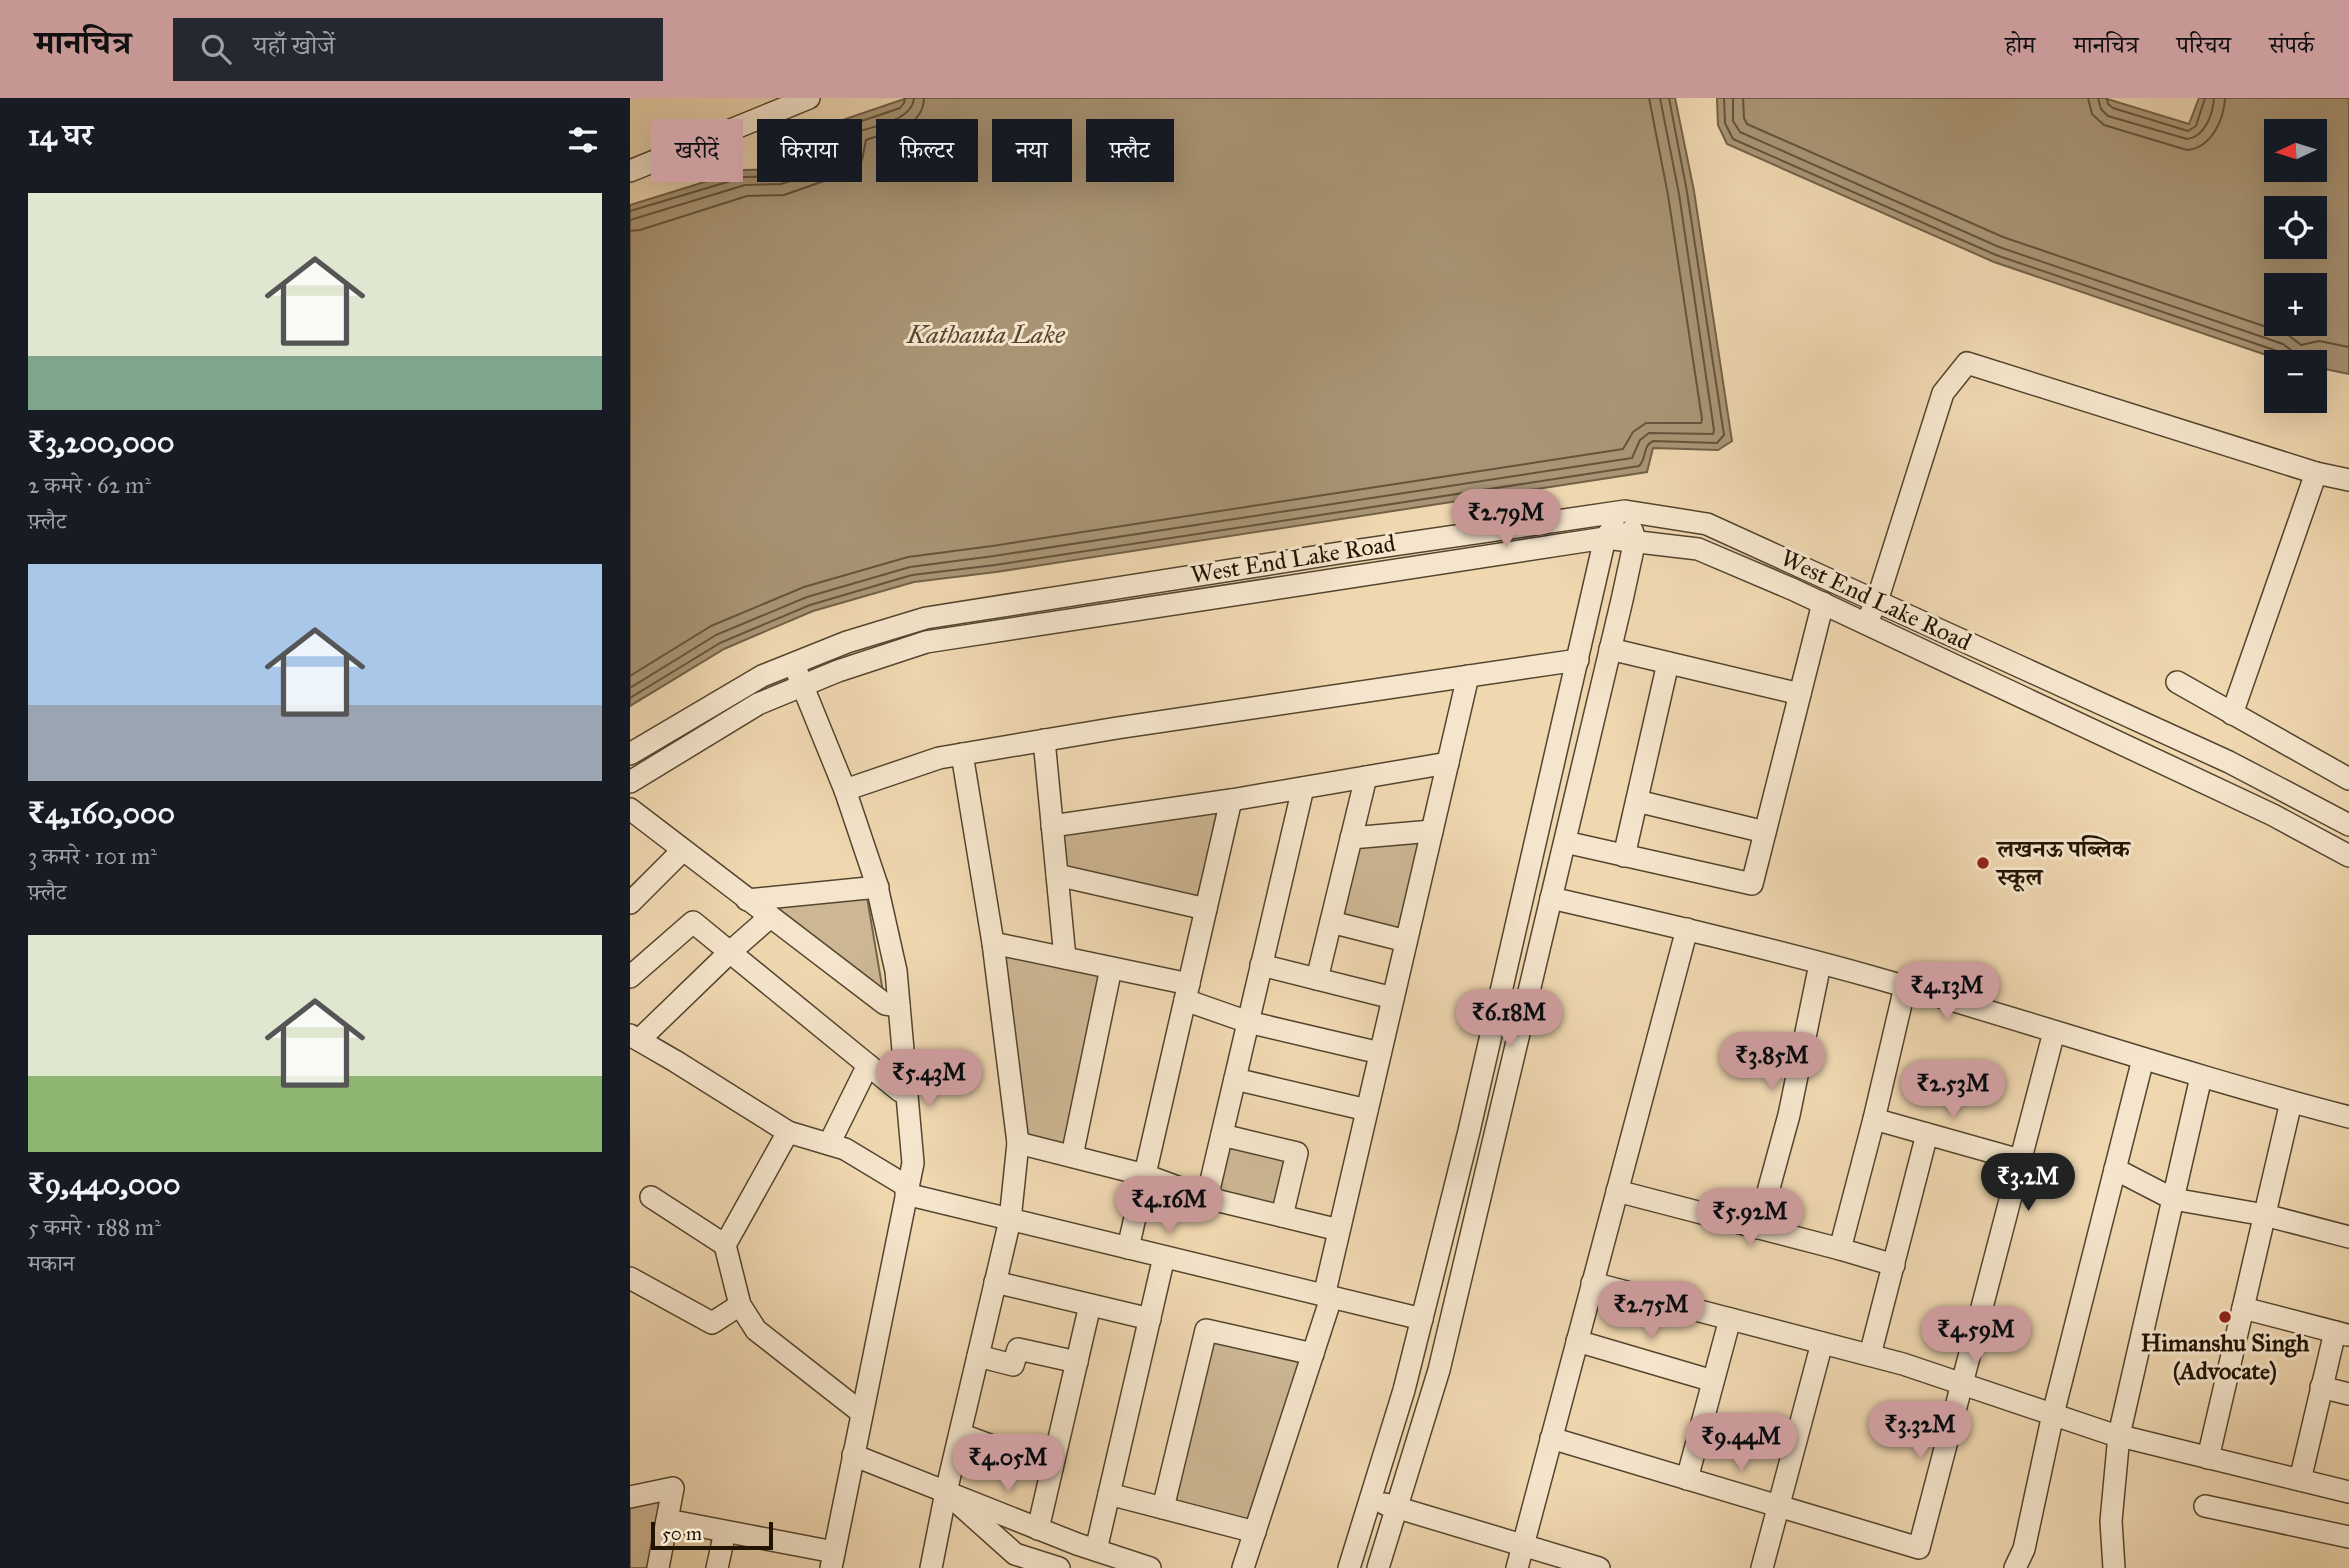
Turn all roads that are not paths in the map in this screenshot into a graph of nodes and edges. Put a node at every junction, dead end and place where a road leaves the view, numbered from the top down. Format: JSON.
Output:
{"nodes":[{"id":1,"x":809,"y":98,"type":"edge"},
{"id":2,"x":630,"y":171,"type":"edge"},
{"id":3,"x":2316,"y":473,"type":"junction"},
{"id":4,"x":2349,"y":480,"type":"edge"},
{"id":5,"x":1625,"y":511,"type":"junction"},
{"id":6,"x":1605,"y":538,"type":"junction"},
{"id":7,"x":1635,"y":540,"type":"junction"},
{"id":8,"x":1877,"y":601,"type":"junction"},
{"id":9,"x":1823,"y":603,"type":"junction"},
{"id":10,"x":1866,"y":623,"type":"junction"},
{"id":11,"x":1611,"y":649,"type":"junction"},
{"id":12,"x":1578,"y":660,"type":"junction"},
{"id":13,"x":1668,"y":663,"type":"junction"},
{"id":14,"x":793,"y":664,"type":"junction"},
{"id":15,"x":1468,"y":676,"type":"junction"},
{"id":16,"x":2177,"y":682,"type":"dead end"},
{"id":17,"x":802,"y":685,"type":"junction"},
{"id":18,"x":1800,"y":694,"type":"junction"},
{"id":19,"x":2232,"y":714,"type":"junction"},
{"id":20,"x":1044,"y":740,"type":"junction"},
{"id":21,"x":630,"y":754,"type":"edge"},
{"id":22,"x":962,"y":754,"type":"junction"},
{"id":23,"x":1448,"y":762,"type":"junction"},
{"id":24,"x":1366,"y":777,"type":"junction"},
{"id":25,"x":2349,"y":779,"type":"edge"},
{"id":26,"x":630,"y":782,"type":"edge"},
{"id":27,"x":1303,"y":788,"type":"junction"},
{"id":28,"x":845,"y":790,"type":"junction"},
{"id":29,"x":1231,"y":800,"type":"junction"},
{"id":30,"x":1637,"y":801,"type":"junction"},
{"id":31,"x":630,"y":809,"type":"edge"},
{"id":32,"x":2349,"y":825,"type":"edge"},
{"id":33,"x":1052,"y":826,"type":"junction"},
{"id":34,"x":1432,"y":831,"type":"junction"},
{"id":35,"x":1765,"y":832,"type":"junction"},
{"id":36,"x":1351,"y":838,"type":"junction"},
{"id":37,"x":1565,"y":842,"type":"junction"},
{"id":38,"x":682,"y":851,"type":"junction"},
{"id":39,"x":1624,"y":856,"type":"junction"},
{"id":40,"x":2349,"y":856,"type":"edge"},
{"id":41,"x":1057,"y":875,"type":"junction"},
{"id":42,"x":878,"y":887,"type":"junction"},
{"id":43,"x":1552,"y":898,"type":"junction"},
{"id":44,"x":747,"y":900,"type":"junction"},
{"id":45,"x":630,"y":902,"type":"edge"},
{"id":46,"x":1206,"y":909,"type":"junction"},
{"id":47,"x":770,"y":917,"type":"junction"},
{"id":48,"x":1331,"y":922,"type":"junction"},
{"id":49,"x":1687,"y":929,"type":"junction"},
{"id":50,"x":1406,"y":941,"type":"junction"},
{"id":51,"x":993,"y":943,"type":"junction"},
{"id":52,"x":730,"y":952,"type":"junction"},
{"id":53,"x":1065,"y":958,"type":"junction"},
{"id":54,"x":1820,"y":964,"type":"junction"},
{"id":55,"x":1261,"y":965,"type":"junction"},
{"id":56,"x":1111,"y":968,"type":"junction"},
{"id":57,"x":630,"y":977,"type":"edge"},
{"id":58,"x":1317,"y":979,"type":"junction"},
{"id":59,"x":1905,"y":987,"type":"junction"},
{"id":60,"x":1187,"y":992,"type":"junction"},
{"id":61,"x":1393,"y":998,"type":"junction"},
{"id":62,"x":899,"y":1006,"type":"junction"},
{"id":63,"x":1248,"y":1022,"type":"junction"},
{"id":64,"x":2053,"y":1032,"type":"junction"},
{"id":65,"x":635,"y":1038,"type":"edge"},
{"id":66,"x":1380,"y":1054,"type":"junction"},
{"id":67,"x":2143,"y":1059,"type":"junction"},
{"id":68,"x":868,"y":1065,"type":"junction"},
{"id":69,"x":2201,"y":1077,"type":"junction"},
{"id":70,"x":1235,"y":1079,"type":"junction"},
{"id":71,"x":906,"y":1090,"type":"junction"},
{"id":72,"x":2291,"y":1102,"type":"junction"},
{"id":73,"x":1367,"y":1110,"type":"junction"},
{"id":74,"x":2349,"y":1117,"type":"edge"},
{"id":75,"x":1874,"y":1119,"type":"junction"},
{"id":76,"x":788,"y":1132,"type":"junction"},
{"id":77,"x":1927,"y":1134,"type":"junction"},
{"id":78,"x":1222,"y":1135,"type":"junction"},
{"id":79,"x":1018,"y":1143,"type":"junction"},
{"id":80,"x":829,"y":1144,"type":"junction"},
{"id":81,"x":1072,"y":1156,"type":"junction"},
{"id":82,"x":2020,"y":1160,"type":"junction"},
{"id":83,"x":2115,"y":1168,"type":"junction"},
{"id":84,"x":1145,"y":1175,"type":"junction"},
{"id":85,"x":907,"y":1191,"type":"junction"},
{"id":86,"x":1617,"y":1191,"type":"junction"},
{"id":87,"x":651,"y":1197,"type":"dead end"},
{"id":88,"x":1207,"y":1198,"type":"junction"},
{"id":89,"x":2173,"y":1199,"type":"junction"},
{"id":90,"x":2265,"y":1215,"type":"junction"},
{"id":91,"x":1282,"y":1216,"type":"junction"},
{"id":92,"x":1010,"y":1220,"type":"junction"},
{"id":93,"x":1758,"y":1228,"type":"junction"},
{"id":94,"x":1339,"y":1230,"type":"junction"},
{"id":95,"x":2349,"y":1237,"type":"edge"},
{"id":96,"x":725,"y":1245,"type":"junction"},
{"id":97,"x":1128,"y":1248,"type":"junction"},
{"id":98,"x":1840,"y":1249,"type":"junction"},
{"id":99,"x":1164,"y":1257,"type":"junction"},
{"id":100,"x":1894,"y":1265,"type":"junction"},
{"id":101,"x":630,"y":1278,"type":"edge"},
{"id":102,"x":995,"y":1282,"type":"junction"},
{"id":103,"x":1592,"y":1283,"type":"junction"},
{"id":104,"x":1327,"y":1297,"type":"junction"},
{"id":105,"x":740,"y":1305,"type":"junction"},
{"id":106,"x":1090,"y":1305,"type":"junction"},
{"id":107,"x":2244,"y":1308,"type":"junction"},
{"id":108,"x":1150,"y":1319,"type":"junction"},
{"id":109,"x":1422,"y":1319,"type":"junction"},
{"id":110,"x":1730,"y":1319,"type":"junction"},
{"id":111,"x":2342,"y":1334,"type":"edge"},
{"id":112,"x":1577,"y":1341,"type":"junction"},
{"id":113,"x":1822,"y":1343,"type":"junction"},
{"id":114,"x":1313,"y":1354,"type":"junction"},
{"id":115,"x":1870,"y":1355,"type":"junction"},
{"id":116,"x":978,"y":1356,"type":"junction"},
{"id":117,"x":1077,"y":1362,"type":"junction"},
{"id":118,"x":1713,"y":1381,"type":"junction"},
{"id":119,"x":1962,"y":1384,"type":"junction"},
{"id":120,"x":2321,"y":1388,"type":"junction"},
{"id":121,"x":2349,"y":1394,"type":"edge"},
{"id":122,"x":862,"y":1413,"type":"junction"},
{"id":123,"x":2053,"y":1414,"type":"junction"},
{"id":124,"x":960,"y":1434,"type":"junction"},
{"id":125,"x":2119,"y":1435,"type":"junction"},
{"id":126,"x":1551,"y":1438,"type":"junction"},
{"id":127,"x":853,"y":1455,"type":"junction"},
{"id":128,"x":2208,"y":1458,"type":"junction"},
{"id":129,"x":1052,"y":1468,"type":"junction"},
{"id":130,"x":1686,"y":1479,"type":"junction"},
{"id":131,"x":2300,"y":1480,"type":"junction"},
{"id":132,"x":946,"y":1492,"type":"junction"},
{"id":133,"x":2349,"y":1492,"type":"edge"},
{"id":134,"x":1109,"y":1494,"type":"junction"},
{"id":135,"x":630,"y":1497,"type":"edge"},
{"id":136,"x":1370,"y":1499,"type":"junction"},
{"id":137,"x":1778,"y":1506,"type":"junction"},
{"id":138,"x":2205,"y":1506,"type":"dead end"},
{"id":139,"x":1397,"y":1507,"type":"junction"},
{"id":140,"x":1163,"y":1508,"type":"junction"},
{"id":141,"x":667,"y":1520,"type":"junction"},
{"id":142,"x":1038,"y":1529,"type":"junction"},
{"id":143,"x":725,"y":1532,"type":"junction"},
{"id":144,"x":1255,"y":1532,"type":"junction"},
{"id":145,"x":2349,"y":1537,"type":"edge"},
{"id":146,"x":1522,"y":1545,"type":"junction"},
{"id":147,"x":1096,"y":1550,"type":"junction"},
{"id":148,"x":832,"y":1560,"type":"edge"},
{"id":149,"x":1049,"y":1566,"type":"edge"},
{"id":150,"x":658,"y":1568,"type":"edge"},
{"id":151,"x":717,"y":1568,"type":"edge"},
{"id":152,"x":932,"y":1568,"type":"edge"},
{"id":153,"x":1150,"y":1568,"type":"edge"},
{"id":154,"x":1244,"y":1568,"type":"edge"},
{"id":155,"x":1349,"y":1568,"type":"edge"},
{"id":156,"x":1378,"y":1568,"type":"edge"},
{"id":157,"x":1517,"y":1568,"type":"edge"},
{"id":158,"x":1599,"y":1568,"type":"edge"},
{"id":159,"x":1762,"y":1568,"type":"edge"},
{"id":160,"x":2015,"y":1568,"type":"edge"},
{"id":161,"x":2114,"y":1568,"type":"edge"}],
"edges":[{"from":1,"to":2,"type":"street"},
{"from":3,"to":4,"type":"street"},
{"from":3,"to":8,"type":"street"},
{"from":3,"to":19,"type":"street"},
{"from":5,"to":6,"type":"street"},
{"from":5,"to":7,"type":"street"},
{"from":5,"to":8,"type":"street","name":"West End Lake Road"},
{"from":5,"to":14,"type":"street","name":"West End Lake Road"},
{"from":6,"to":7,"type":"street","name":"West End Lake Road"},
{"from":6,"to":12,"type":"street"},
{"from":6,"to":17,"type":"street","name":"West End Lake Road"},
{"from":7,"to":9,"type":"street","name":"West End Lake Road"},
{"from":7,"to":11,"type":"street"},
{"from":8,"to":10,"type":"street"},
{"from":8,"to":32,"type":"street","name":"West End Lake Road"},
{"from":9,"to":10,"type":"street","name":"West End Lake Road"},
{"from":9,"to":18,"type":"street"},
{"from":10,"to":40,"type":"street","name":"West End Lake Road"},
{"from":11,"to":13,"type":"street"},
{"from":11,"to":37,"type":"street"},
{"from":12,"to":15,"type":"street"},
{"from":12,"to":109,"type":"street"},
{"from":13,"to":18,"type":"street"},
{"from":13,"to":30,"type":"street"},
{"from":14,"to":17,"type":"street"},
{"from":14,"to":21,"type":"street","name":"West End Lake Road"},
{"from":15,"to":20,"type":"street"},
{"from":15,"to":23,"type":"street"},
{"from":16,"to":19,"type":"street"},
{"from":17,"to":26,"type":"street","name":"West End Lake Road"},
{"from":17,"to":28,"type":"street"},
{"from":18,"to":35,"type":"street"},
{"from":19,"to":25,"type":"street"},
{"from":20,"to":22,"type":"street"},
{"from":20,"to":33,"type":"street"},
{"from":22,"to":28,"type":"street"},
{"from":22,"to":51,"type":"street"},
{"from":23,"to":24,"type":"street"},
{"from":23,"to":34,"type":"street"},
{"from":24,"to":27,"type":"street"},
{"from":24,"to":36,"type":"street"},
{"from":27,"to":29,"type":"street"},
{"from":27,"to":55,"type":"street"},
{"from":28,"to":42,"type":"street"},
{"from":29,"to":33,"type":"street"},
{"from":29,"to":46,"type":"street"},
{"from":30,"to":35,"type":"street"},
{"from":30,"to":39,"type":"street"},
{"from":31,"to":38,"type":"street"},
{"from":33,"to":41,"type":"street"},
{"from":34,"to":36,"type":"street"},
{"from":34,"to":50,"type":"street"},
{"from":35,"to":39,"type":"street"},
{"from":36,"to":48,"type":"street"},
{"from":37,"to":39,"type":"street"},
{"from":37,"to":43,"type":"street"},
{"from":38,"to":44,"type":"street"},
{"from":38,"to":45,"type":"street"},
{"from":41,"to":46,"type":"street"},
{"from":41,"to":53,"type":"street"},
{"from":42,"to":44,"type":"street"},
{"from":42,"to":62,"type":"street"},
{"from":43,"to":49,"type":"street"},
{"from":43,"to":139,"type":"street"},
{"from":44,"to":47,"type":"street"},
{"from":46,"to":60,"type":"street"},
{"from":47,"to":52,"type":"street"},
{"from":47,"to":62,"type":"street"},
{"from":48,"to":50,"type":"street"},
{"from":48,"to":58,"type":"street"},
{"from":49,"to":54,"type":"street"},
{"from":49,"to":86,"type":"street"},
{"from":50,"to":61,"type":"street"},
{"from":51,"to":53,"type":"street"},
{"from":51,"to":79,"type":"street"},
{"from":52,"to":57,"type":"street"},
{"from":52,"to":65,"type":"street"},
{"from":52,"to":68,"type":"street"},
{"from":53,"to":56,"type":"street"},
{"from":54,"to":59,"type":"street"},
{"from":54,"to":93,"type":"street"},
{"from":55,"to":58,"type":"street"},
{"from":55,"to":63,"type":"street"},
{"from":56,"to":60,"type":"street"},
{"from":56,"to":81,"type":"street"},
{"from":58,"to":61,"type":"street"},
{"from":59,"to":64,"type":"street"},
{"from":59,"to":75,"type":"street"},
{"from":60,"to":63,"type":"street"},
{"from":60,"to":84,"type":"street"},
{"from":61,"to":66,"type":"street"},
{"from":62,"to":71,"type":"street"},
{"from":63,"to":66,"type":"street"},
{"from":63,"to":70,"type":"street"},
{"from":64,"to":67,"type":"street"},
{"from":64,"to":82,"type":"street"},
{"from":65,"to":76,"type":"street"},
{"from":66,"to":73,"type":"street"},
{"from":67,"to":69,"type":"street"},
{"from":67,"to":83,"type":"street"},
{"from":68,"to":71,"type":"street"},
{"from":68,"to":80,"type":"street"},
{"from":69,"to":72,"type":"street"},
{"from":69,"to":89,"type":"street"},
{"from":70,"to":73,"type":"street"},
{"from":70,"to":78,"type":"street"},
{"from":71,"to":85,"type":"street"},
{"from":72,"to":74,"type":"street"},
{"from":72,"to":90,"type":"street"},
{"from":73,"to":94,"type":"street"},
{"from":75,"to":77,"type":"street"},
{"from":75,"to":98,"type":"street"},
{"from":76,"to":80,"type":"street"},
{"from":76,"to":96,"type":"street"},
{"from":77,"to":82,"type":"street"},
{"from":77,"to":100,"type":"street"},
{"from":78,"to":88,"type":"street"},
{"from":78,"to":91,"type":"street"},
{"from":79,"to":81,"type":"street"},
{"from":79,"to":92,"type":"street"},
{"from":80,"to":85,"type":"street"},
{"from":81,"to":84,"type":"street"},
{"from":82,"to":119,"type":"street"},
{"from":83,"to":89,"type":"street"},
{"from":83,"to":123,"type":"street"},
{"from":84,"to":88,"type":"street"},
{"from":84,"to":97,"type":"street"},
{"from":85,"to":92,"type":"street"},
{"from":85,"to":122,"type":"street"},
{"from":86,"to":93,"type":"street"},
{"from":86,"to":103,"type":"street"},
{"from":87,"to":96,"type":"street"},
{"from":88,"to":91,"type":"street"},
{"from":89,"to":90,"type":"street"},
{"from":89,"to":125,"type":"street"},
{"from":90,"to":95,"type":"street"},
{"from":90,"to":107,"type":"street"},
{"from":91,"to":94,"type":"street"},
{"from":92,"to":97,"type":"street"},
{"from":92,"to":102,"type":"street"},
{"from":93,"to":98,"type":"street"},
{"from":94,"to":104,"type":"street"},
{"from":96,"to":105,"type":"street"},
{"from":97,"to":99,"type":"street"},
{"from":98,"to":100,"type":"street"},
{"from":99,"to":104,"type":"street"},
{"from":99,"to":108,"type":"street"},
{"from":100,"to":115,"type":"street"},
{"from":101,"to":105,"type":"street"},
{"from":102,"to":106,"type":"street"},
{"from":102,"to":116,"type":"street"},
{"from":103,"to":110,"type":"street"},
{"from":103,"to":112,"type":"street"},
{"from":104,"to":109,"type":"street"},
{"from":104,"to":114,"type":"street"},
{"from":105,"to":122,"type":"street"},
{"from":106,"to":108,"type":"street"},
{"from":106,"to":117,"type":"street"},
{"from":107,"to":111,"type":"street"},
{"from":107,"to":128,"type":"street"},
{"from":108,"to":134,"type":"street"},
{"from":109,"to":136,"type":"street"},
{"from":110,"to":113,"type":"street"},
{"from":110,"to":118,"type":"street"},
{"from":111,"to":120,"type":"street"},
{"from":112,"to":118,"type":"street"},
{"from":112,"to":126,"type":"street"},
{"from":113,"to":115,"type":"street"},
{"from":113,"to":137,"type":"street"},
{"from":114,"to":140,"type":"street"},
{"from":114,"to":144,"type":"street"},
{"from":115,"to":119,"type":"street"},
{"from":116,"to":117,"type":"street"},
{"from":116,"to":124,"type":"street"},
{"from":117,"to":129,"type":"street"},
{"from":118,"to":130,"type":"street"},
{"from":119,"to":123,"type":"street"},
{"from":119,"to":137,"type":"street"},
{"from":120,"to":121,"type":"street"},
{"from":120,"to":131,"type":"street"},
{"from":122,"to":127,"type":"street"},
{"from":123,"to":125,"type":"street"},
{"from":123,"to":160,"type":"street"},
{"from":124,"to":129,"type":"street"},
{"from":124,"to":132,"type":"street"},
{"from":125,"to":128,"type":"street"},
{"from":125,"to":161,"type":"street"},
{"from":126,"to":130,"type":"street"},
{"from":126,"to":146,"type":"street"},
{"from":127,"to":132,"type":"street"},
{"from":127,"to":148,"type":"street"},
{"from":128,"to":131,"type":"street"},
{"from":129,"to":142,"type":"street"},
{"from":130,"to":137,"type":"street"},
{"from":131,"to":133,"type":"street"},
{"from":132,"to":142,"type":"street"},
{"from":132,"to":149,"type":"street"},
{"from":132,"to":152,"type":"street"},
{"from":134,"to":140,"type":"street"},
{"from":134,"to":147,"type":"street"},
{"from":135,"to":141,"type":"street"},
{"from":136,"to":139,"type":"street"},
{"from":136,"to":155,"type":"street"},
{"from":137,"to":159,"type":"street"},
{"from":138,"to":145,"type":"street"},
{"from":139,"to":146,"type":"street"},
{"from":139,"to":156,"type":"street"},
{"from":140,"to":144,"type":"street"},
{"from":141,"to":143,"type":"street"},
{"from":141,"to":150,"type":"street"},
{"from":142,"to":147,"type":"street"},
{"from":143,"to":148,"type":"street"},
{"from":143,"to":151,"type":"street"},
{"from":144,"to":154,"type":"street"},
{"from":146,"to":157,"type":"street"},
{"from":146,"to":158,"type":"street"},
{"from":147,"to":153,"type":"street"}]}
